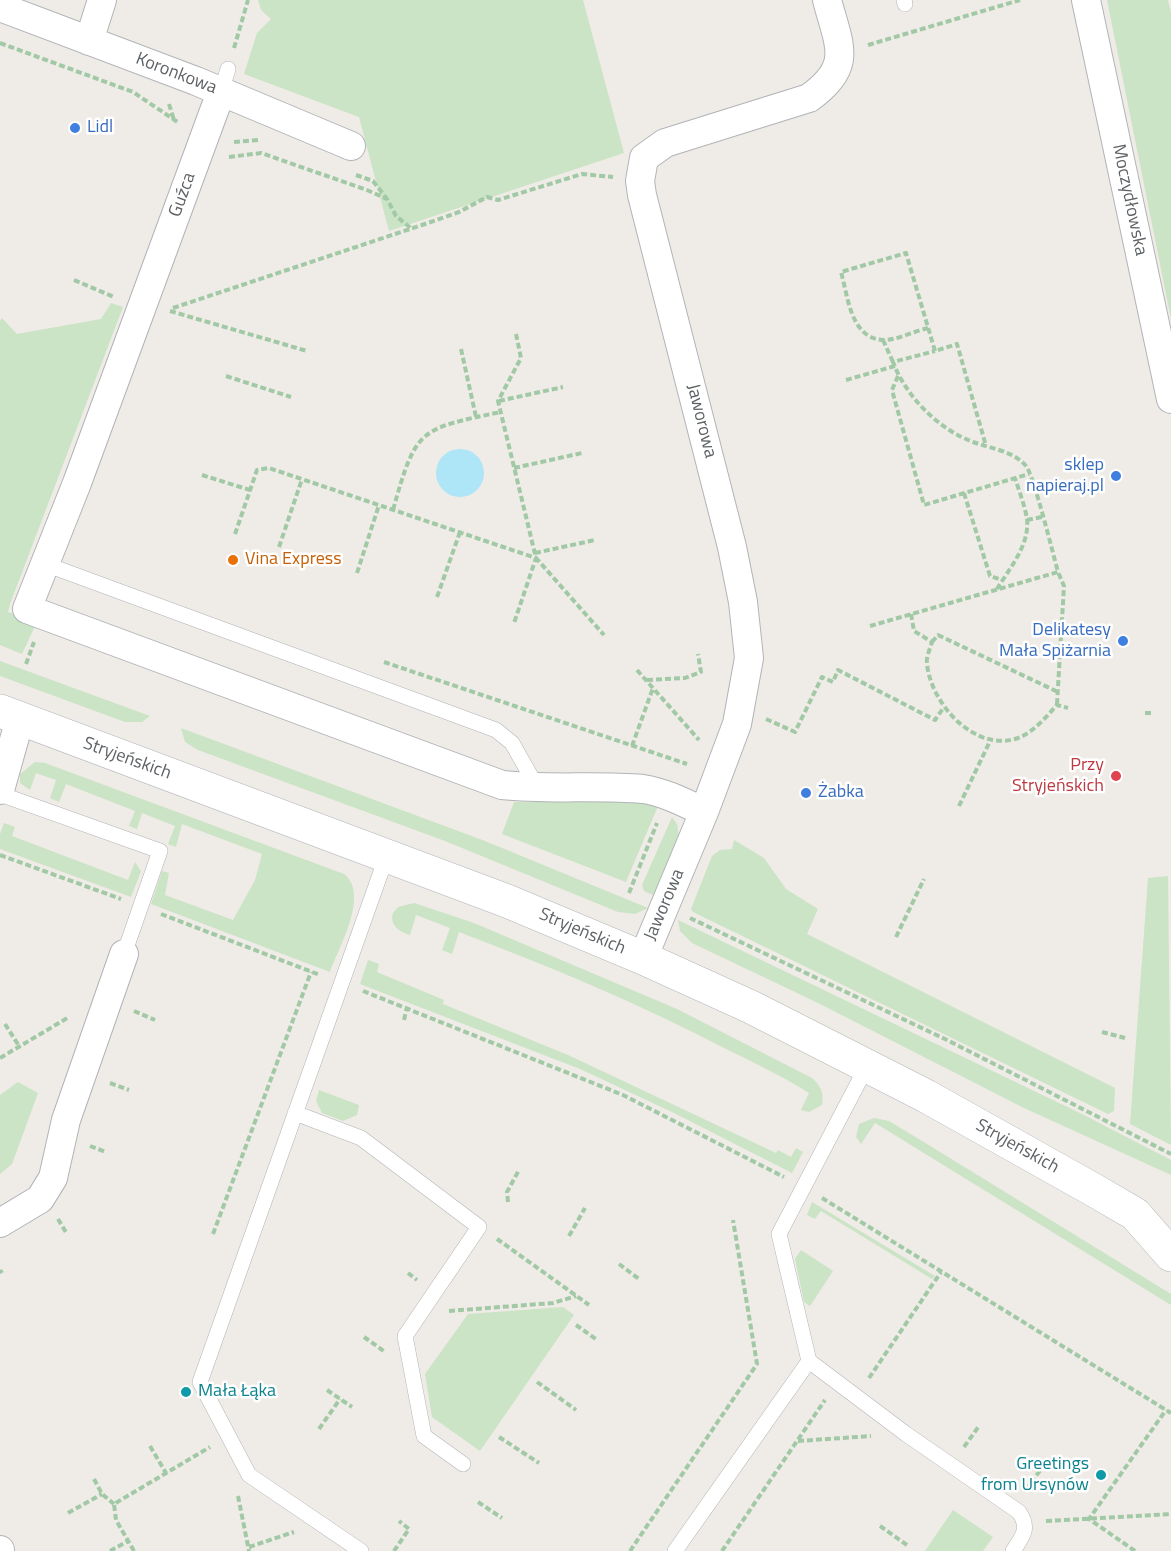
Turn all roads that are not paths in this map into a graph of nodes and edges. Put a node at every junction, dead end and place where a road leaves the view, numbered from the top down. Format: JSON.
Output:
{"nodes":[{"id":1,"x":102,"y":0,"type":"edge"},
{"id":2,"x":827,"y":0,"type":"edge"},
{"id":3,"x":1086,"y":0,"type":"edge"},
{"id":4,"x":0,"y":7,"type":"edge"},
{"id":5,"x":88,"y":41,"type":"junction"},
{"id":6,"x":224,"y":80,"type":"junction"},
{"id":7,"x":351,"y":146,"type":"dead end"},
{"id":8,"x":1171,"y":399,"type":"edge"},
{"id":9,"x":45,"y":564,"type":"junction"},
{"id":10,"x":10,"y":715,"type":"edge"},
{"id":11,"x":538,"y":789,"type":"junction"},
{"id":12,"x":0,"y":792,"type":"edge"},
{"id":13,"x":704,"y":812,"type":"junction"},
{"id":14,"x":387,"y":855,"type":"junction"},
{"id":15,"x":123,"y":954,"type":"joint"},
{"id":16,"x":643,"y":958,"type":"junction"},
{"id":17,"x":867,"y":1066,"type":"junction"},
{"id":18,"x":295,"y":1113,"type":"junction"},
{"id":19,"x":1135,"y":1214,"type":"junction"},
{"id":20,"x":0,"y":1223,"type":"edge"},
{"id":21,"x":1171,"y":1223,"type":"edge"},
{"id":22,"x":1171,"y":1255,"type":"edge"},
{"id":23,"x":809,"y":1361,"type":"junction"},
{"id":24,"x":463,"y":1464,"type":"dead end"},
{"id":25,"x":361,"y":1551,"type":"edge"},
{"id":26,"x":675,"y":1551,"type":"edge"},
{"id":27,"x":1013,"y":1551,"type":"edge"}],
"edges":[{"from":1,"to":5,"type":"street"},
{"from":2,"to":13,"type":"street","name":"Jaworowa"},
{"from":3,"to":8,"type":"street","name":"Moczydłowska"},
{"from":4,"to":5,"type":"street","name":"Koronkowa"},
{"from":5,"to":6,"type":"street","name":"Koronkowa"},
{"from":6,"to":7,"type":"street","name":"Koronkowa"},
{"from":6,"to":9,"type":"street","name":"Guźca"},
{"from":9,"to":11,"type":"lane"},
{"from":9,"to":11,"type":"street","name":"Guźca"},
{"from":10,"to":12,"type":"street"},
{"from":10,"to":14,"type":"street","name":"Stryjeńskich"},
{"from":11,"to":13,"type":"street"},
{"from":12,"to":15,"type":"lane"},
{"from":13,"to":16,"type":"street","name":"Jaworowa"},
{"from":14,"to":16,"type":"street","name":"Stryjeńskich"},
{"from":14,"to":18,"type":"lane"},
{"from":15,"to":20,"type":"street"},
{"from":16,"to":17,"type":"street","name":"Stryjeńskich"},
{"from":17,"to":19,"type":"street","name":"Stryjeńskich"},
{"from":17,"to":23,"type":"lane"},
{"from":18,"to":24,"type":"lane"},
{"from":18,"to":25,"type":"lane"},
{"from":19,"to":21,"type":"street","name":"Stryjeńskich"},
{"from":19,"to":22,"type":"street","name":"Stryjeńskich"},
{"from":23,"to":26,"type":"lane"},
{"from":23,"to":27,"type":"lane"}]}
